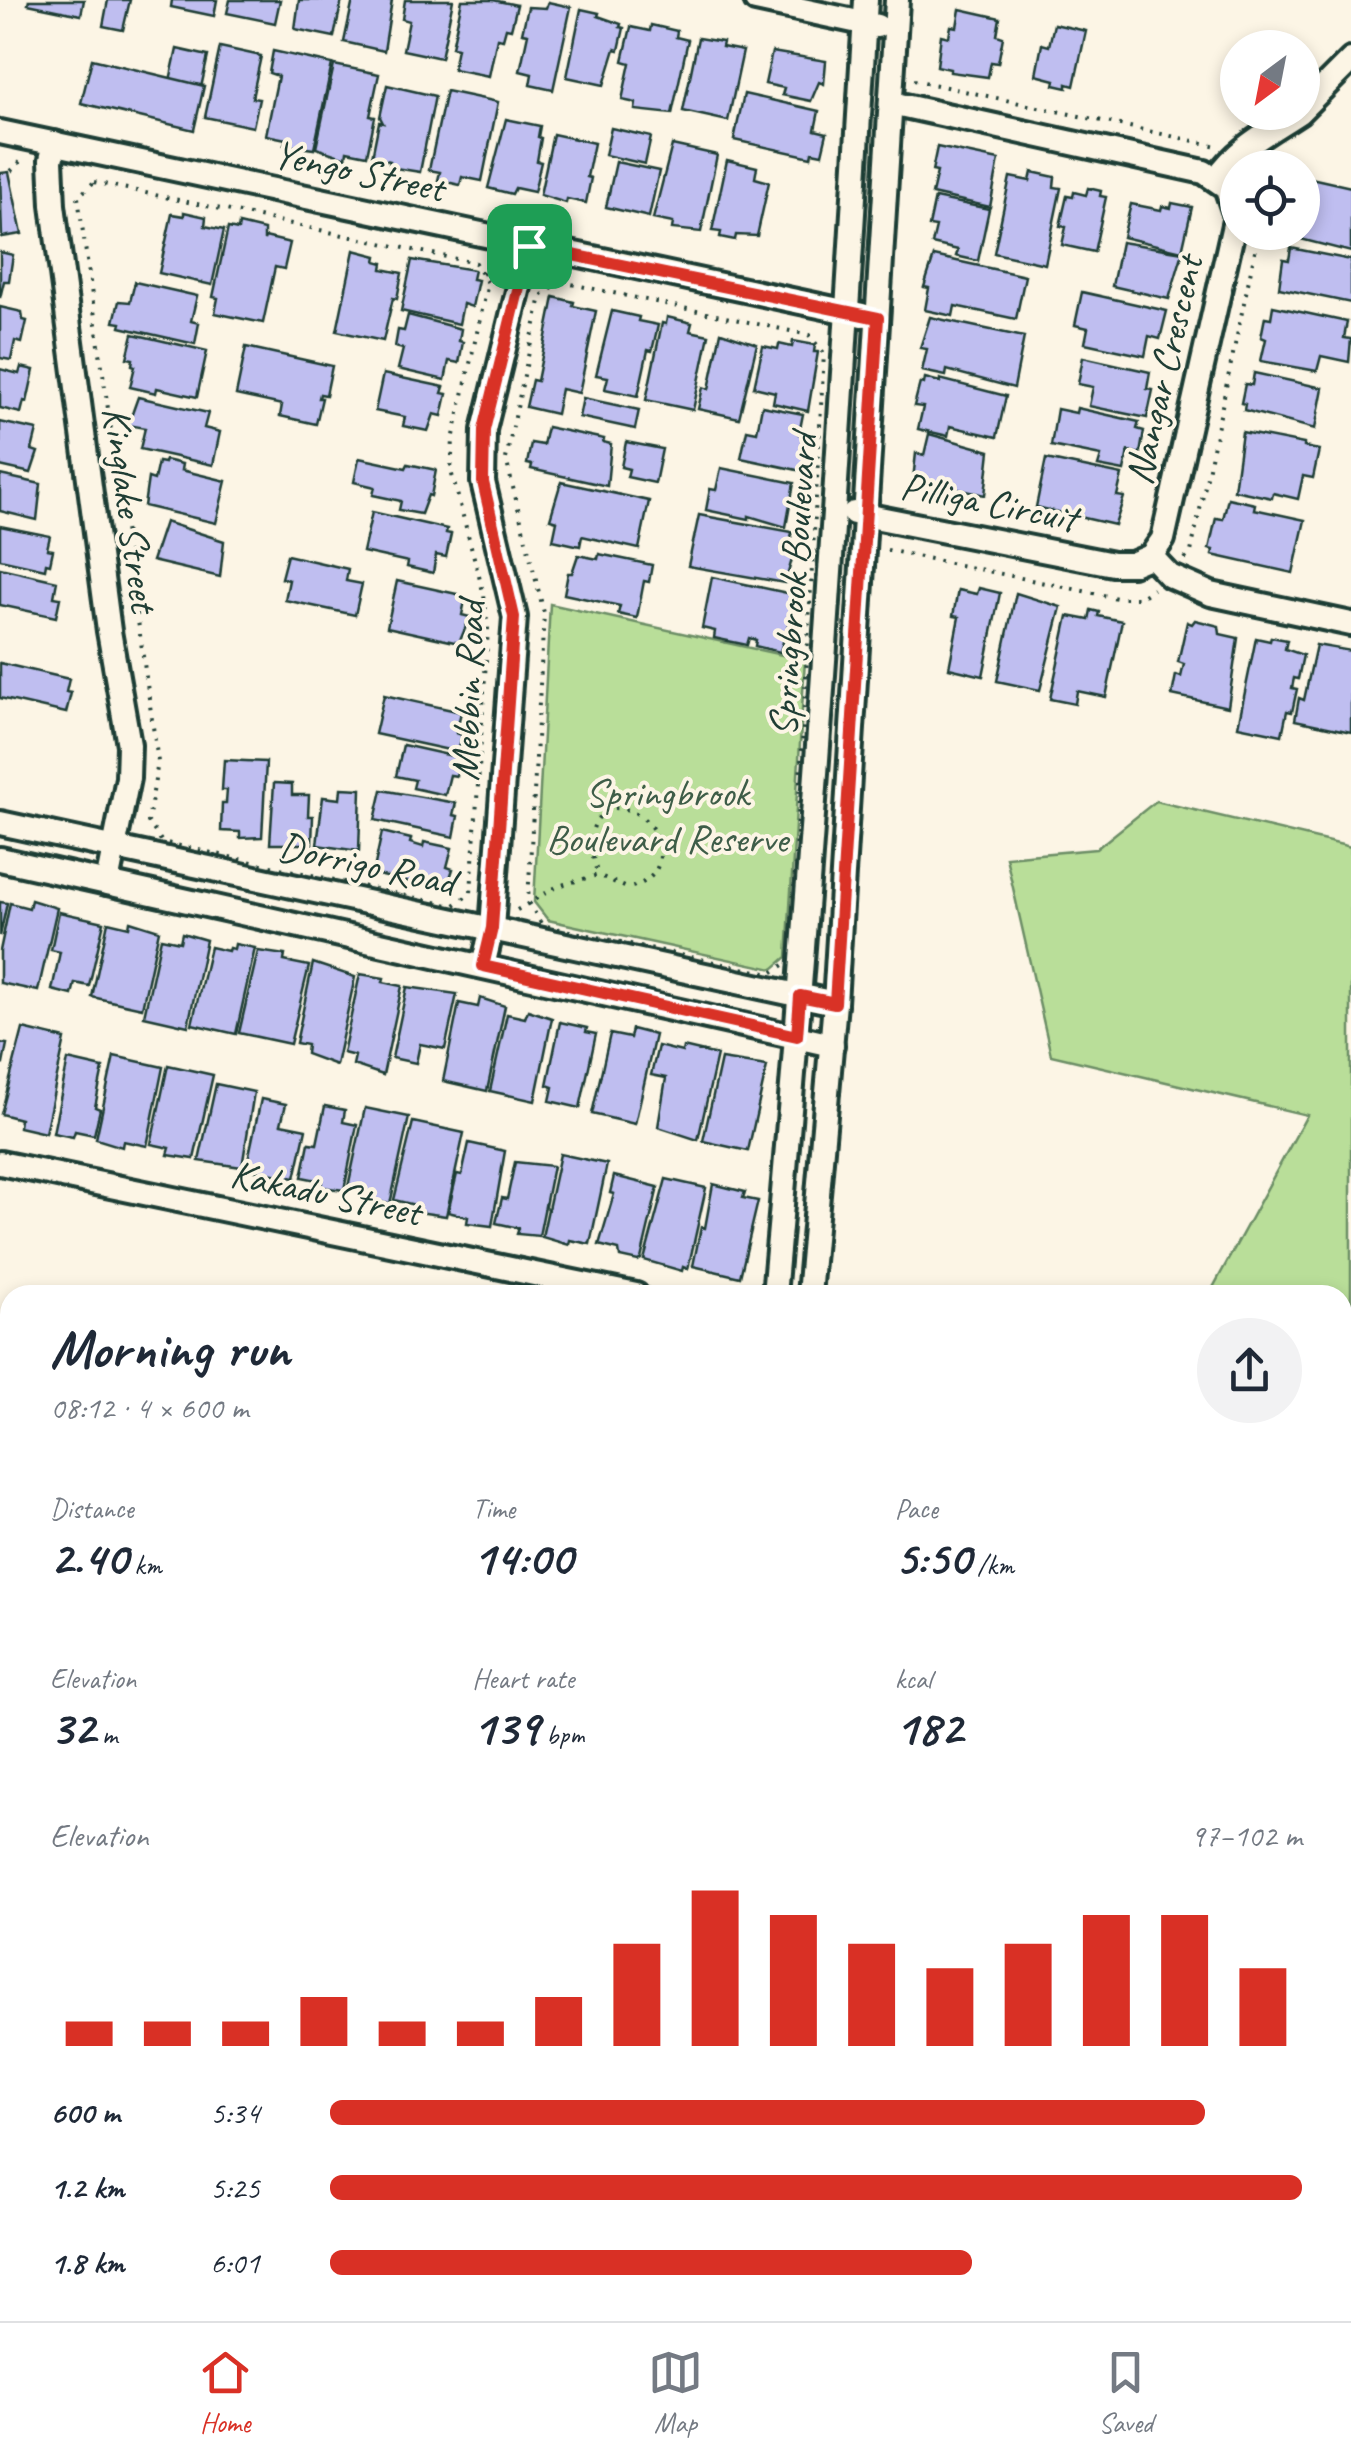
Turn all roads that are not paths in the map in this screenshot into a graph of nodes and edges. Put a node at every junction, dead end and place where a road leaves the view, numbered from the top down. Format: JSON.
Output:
{"nodes":[{"id":1,"x":756,"y":0,"type":"edge"},
{"id":2,"x":897,"y":0,"type":"edge"},
{"id":3,"x":866,"y":12,"type":"edge"},
{"id":4,"x":896,"y":31,"type":"junction"},
{"id":5,"x":1351,"y":60,"type":"edge"},
{"id":6,"x":1320,"y":92,"type":"edge"},
{"id":7,"x":891,"y":103,"type":"junction"},
{"id":8,"x":1273,"y":130,"type":"edge"},
{"id":9,"x":0,"y":132,"type":"edge"},
{"id":10,"x":56,"y":143,"type":"junction"},
{"id":11,"x":1217,"y":178,"type":"junction"},
{"id":12,"x":529,"y":246,"type":"junction"},
{"id":13,"x":848,"y":312,"type":"junction"},
{"id":14,"x":878,"y":318,"type":"junction"},
{"id":15,"x":836,"y":509,"type":"junction"},
{"id":16,"x":866,"y":515,"type":"junction"},
{"id":17,"x":1151,"y":556,"type":"junction"},
{"id":18,"x":1351,"y":624,"type":"edge"},
{"id":19,"x":0,"y":823,"type":"edge"},
{"id":20,"x":114,"y":846,"type":"junction"},
{"id":21,"x":0,"y":859,"type":"edge"},
{"id":22,"x":106,"y":883,"type":"junction"},
{"id":23,"x":501,"y":922,"type":"junction"},
{"id":24,"x":483,"y":966,"type":"junction"},
{"id":25,"x":800,"y":996,"type":"junction"},
{"id":26,"x":835,"y":1003,"type":"junction"},
{"id":27,"x":797,"y":1036,"type":"junction"},
{"id":28,"x":832,"y":1045,"type":"junction"},
{"id":29,"x":0,"y":1163,"type":"edge"},
{"id":30,"x":588,"y":1285,"type":"edge"},
{"id":31,"x":775,"y":1285,"type":"edge"},
{"id":32,"x":810,"y":1285,"type":"edge"}],
"edges":[{"from":1,"to":3,"type":"street"},
{"from":2,"to":4,"type":"street","name":"Springbrook Boulevard"},
{"from":3,"to":4,"type":"street"},
{"from":3,"to":13,"type":"street","name":"Springbrook Boulevard"},
{"from":4,"to":7,"type":"street","name":"Springbrook Boulevard"},
{"from":5,"to":6,"type":"street"},
{"from":7,"to":11,"type":"street"},
{"from":7,"to":14,"type":"street","name":"Springbrook Boulevard"},
{"from":8,"to":11,"type":"street"},
{"from":9,"to":10,"type":"street","name":"Yengo Street"},
{"from":10,"to":12,"type":"street","name":"Yengo Street"},
{"from":10,"to":20,"type":"street","name":"Kinglake Street"},
{"from":11,"to":17,"type":"street","name":"Nangar Crescent"},
{"from":12,"to":13,"type":"street","name":"Yengo Street"},
{"from":12,"to":23,"type":"street","name":"Mebbin Road"},
{"from":13,"to":14,"type":"street","name":"Yengo Street"},
{"from":13,"to":15,"type":"street","name":"Springbrook Boulevard"},
{"from":14,"to":16,"type":"street","name":"Springbrook Boulevard"},
{"from":15,"to":16,"type":"street","name":"Pilliga Circuit"},
{"from":15,"to":25,"type":"street","name":"Springbrook Boulevard"},
{"from":16,"to":17,"type":"street","name":"Pilliga Circuit"},
{"from":16,"to":26,"type":"street","name":"Springbrook Boulevard"},
{"from":17,"to":18,"type":"street"},
{"from":19,"to":20,"type":"street","name":"Dorrigo Road"},
{"from":20,"to":22,"type":"street","name":"Kinglake Street"},
{"from":20,"to":23,"type":"street","name":"Dorrigo Road"},
{"from":21,"to":22,"type":"street","name":"Dorrigo Road"},
{"from":22,"to":24,"type":"street","name":"Dorrigo Road"},
{"from":23,"to":24,"type":"street","name":"Mebbin Road"},
{"from":23,"to":25,"type":"street","name":"Dorrigo Road"},
{"from":24,"to":27,"type":"street","name":"Dorrigo Road"},
{"from":25,"to":26,"type":"street","name":"Dorrigo Road"},
{"from":25,"to":27,"type":"street","name":"Springbrook Boulevard"},
{"from":26,"to":28,"type":"street","name":"Springbrook Boulevard"},
{"from":27,"to":28,"type":"street","name":"Dorrigo Road"},
{"from":27,"to":31,"type":"street","name":"Springbrook Boulevard"},
{"from":28,"to":32,"type":"street","name":"Springbrook Boulevard"},
{"from":29,"to":30,"type":"street","name":"Kakadu Street"}]}
